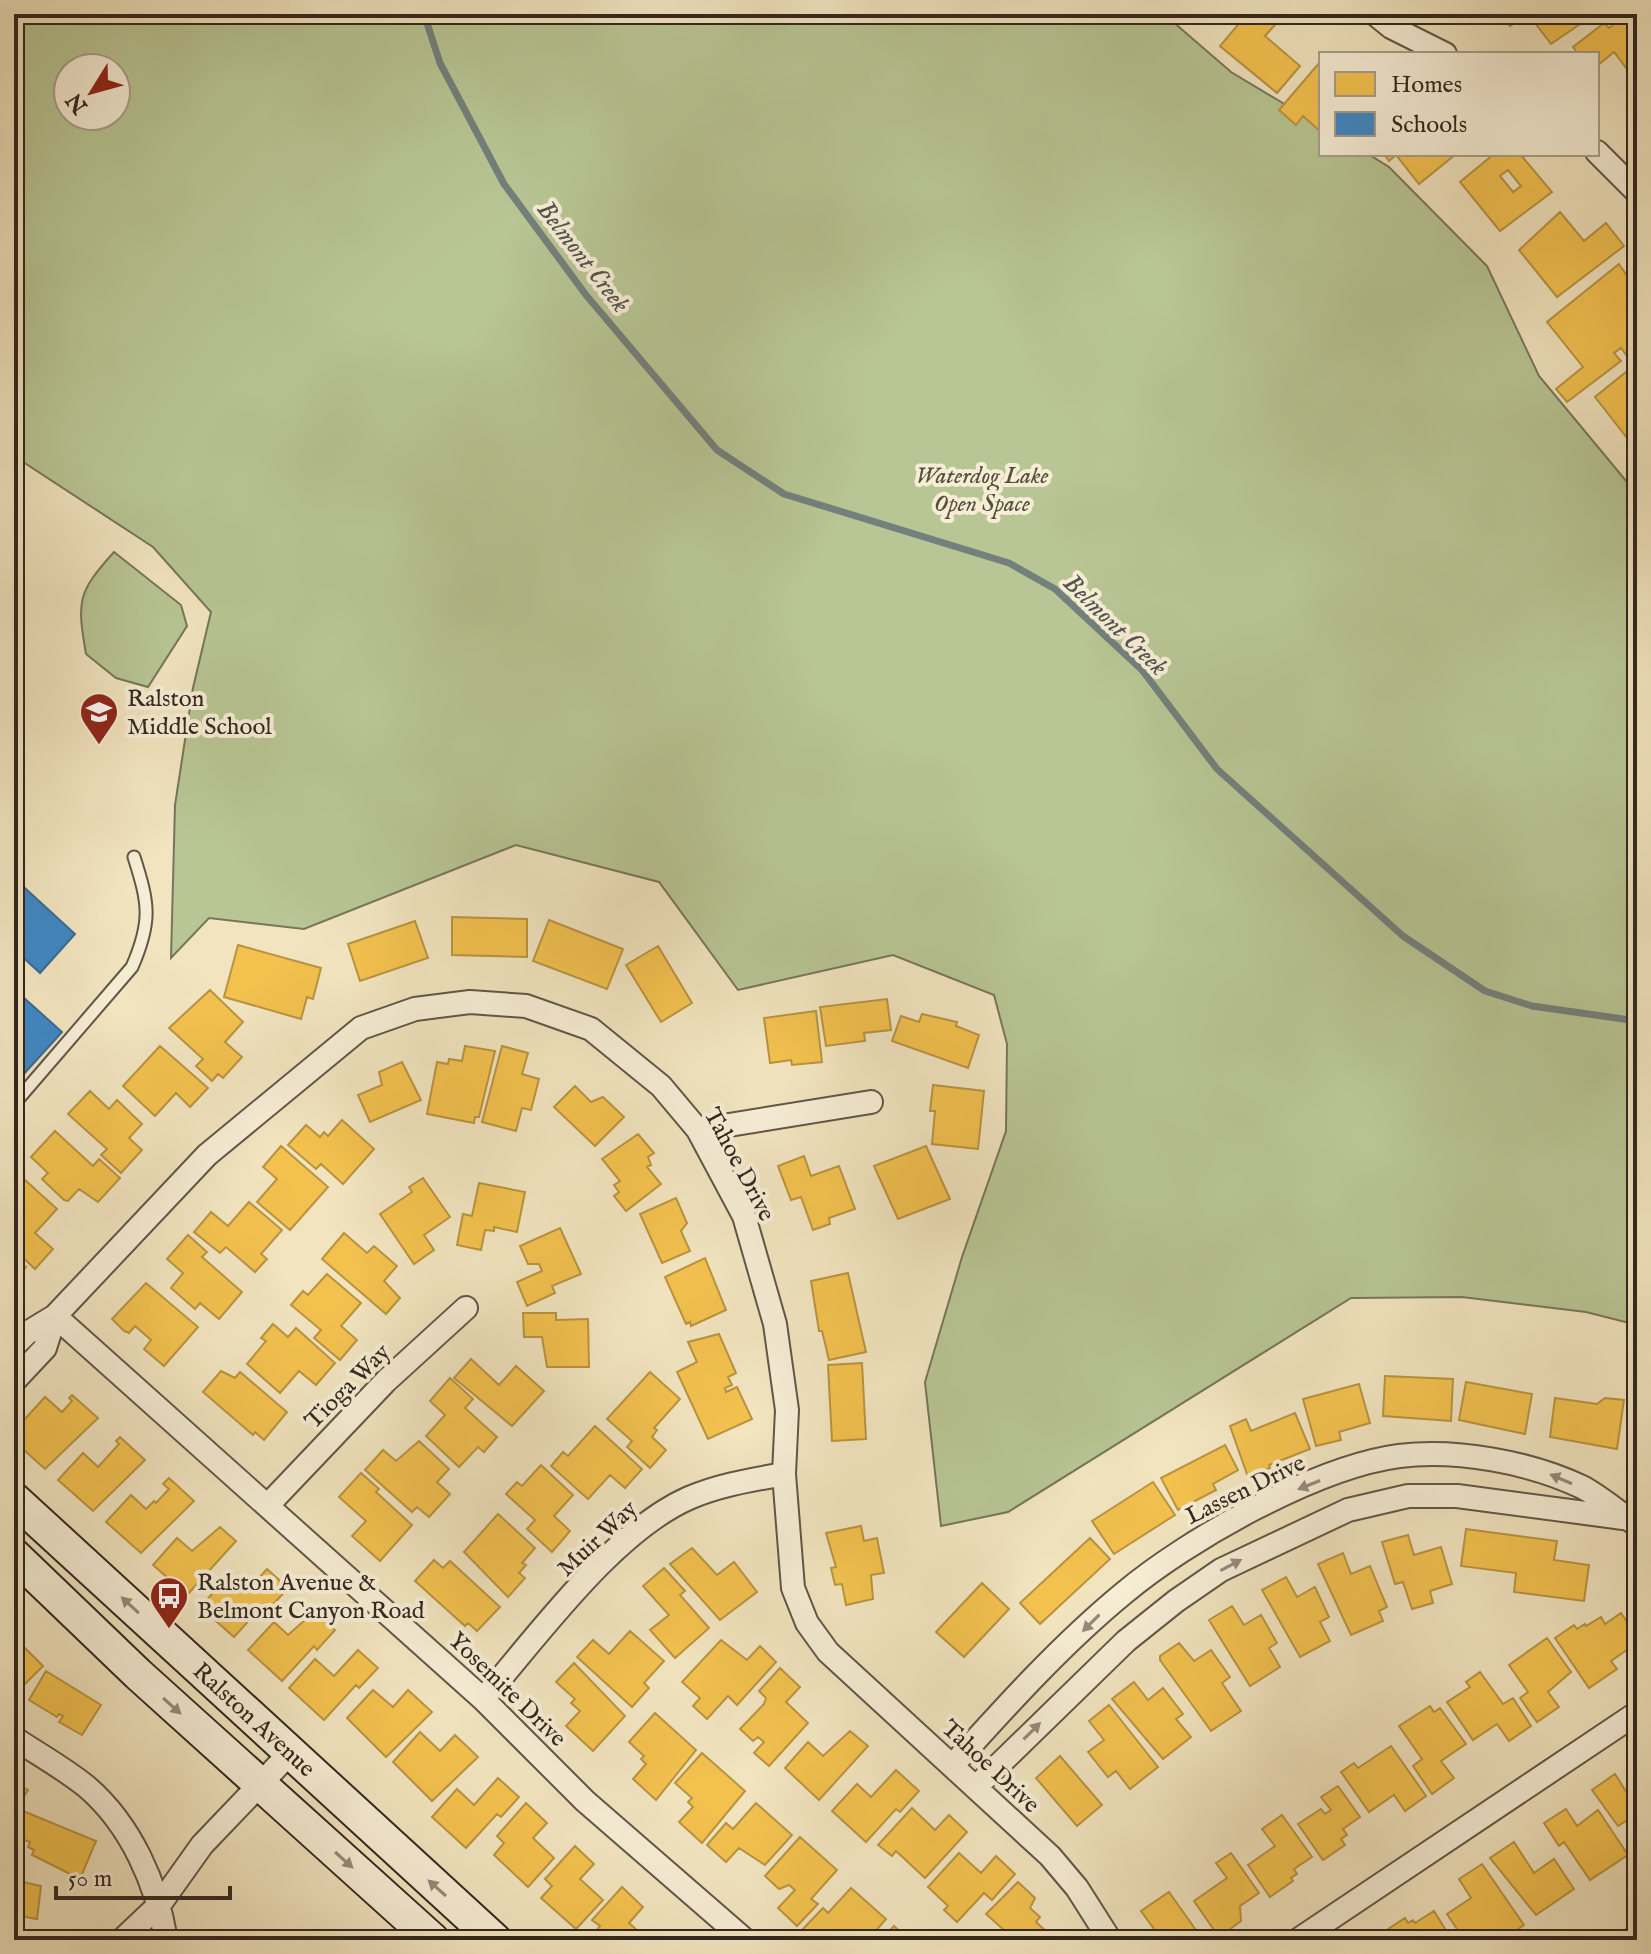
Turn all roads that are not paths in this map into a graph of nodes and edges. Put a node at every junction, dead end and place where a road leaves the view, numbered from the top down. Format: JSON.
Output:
{"nodes":[{"id":1,"x":1375,"y":14,"type":"edge"},
{"id":2,"x":1441,"y":52,"type":"edge"},
{"id":3,"x":1599,"y":154,"type":"edge"},
{"id":4,"x":1637,"y":192,"type":"edge"},
{"id":5,"x":134,"y":857,"type":"dead end"},
{"id":6,"x":871,"y":1102,"type":"dead end"},
{"id":7,"x":14,"y":1104,"type":"edge"},
{"id":8,"x":698,"y":1130,"type":"junction"},
{"id":9,"x":466,"y":1308,"type":"dead end"},
{"id":10,"x":55,"y":1316,"type":"junction"},
{"id":11,"x":14,"y":1346,"type":"edge"},
{"id":12,"x":14,"y":1381,"type":"edge"},
{"id":13,"x":784,"y":1474,"type":"junction"},
{"id":14,"x":14,"y":1499,"type":"edge"},
{"id":15,"x":268,"y":1505,"type":"junction"},
{"id":16,"x":1632,"y":1522,"type":"edge"},
{"id":17,"x":14,"y":1555,"type":"edge"},
{"id":18,"x":483,"y":1699,"type":"junction"},
{"id":19,"x":1637,"y":1713,"type":"edge"},
{"id":20,"x":14,"y":1738,"type":"edge"},
{"id":21,"x":289,"y":1754,"type":"junction"},
{"id":22,"x":953,"y":1765,"type":"junction"},
{"id":23,"x":261,"y":1786,"type":"junction"},
{"id":24,"x":977,"y":1786,"type":"junction"},
{"id":25,"x":160,"y":1904,"type":"junction"},
{"id":26,"x":122,"y":1940,"type":"edge"},
{"id":27,"x":166,"y":1940,"type":"edge"},
{"id":28,"x":433,"y":1940,"type":"edge"},
{"id":29,"x":495,"y":1940,"type":"edge"},
{"id":30,"x":745,"y":1940,"type":"edge"},
{"id":31,"x":1110,"y":1940,"type":"edge"},
{"id":32,"x":1298,"y":1940,"type":"edge"}],
"edges":[{"from":1,"to":2,"type":"street"},
{"from":3,"to":4,"type":"street"},
{"from":5,"to":7,"type":"lane"},
{"from":6,"to":8,"type":"street"},
{"from":8,"to":10,"type":"street","name":"Tahoe Drive"},
{"from":8,"to":13,"type":"street","name":"Tahoe Drive"},
{"from":9,"to":15,"type":"street","name":"Tioga Way"},
{"from":10,"to":11,"type":"street","name":"Tahoe Drive"},
{"from":10,"to":12,"type":"street","name":"Tahoe Drive"},
{"from":10,"to":15,"type":"street","name":"Yosemite Drive"},
{"from":13,"to":18,"type":"street","name":"Muir Way"},
{"from":13,"to":22,"type":"street","name":"Tahoe Drive"},
{"from":21,"to":14,"type":"main road","name":"Ralston Avenue","one_way":true},
{"from":15,"to":18,"type":"street","name":"Yosemite Drive"},
{"from":16,"to":22,"type":"street","name":"Lassen Drive","one_way":true},
{"from":24,"to":16,"type":"street","name":"Lassen Drive","one_way":true},
{"from":17,"to":23,"type":"main road","name":"Ralston Avenue","one_way":true},
{"from":18,"to":30,"type":"street","name":"Yosemite Drive"},
{"from":19,"to":32,"type":"street"},
{"from":20,"to":25,"type":"street"},
{"from":21,"to":23,"type":"street"},
{"from":29,"to":21,"type":"main road","name":"Ralston Avenue","one_way":true},
{"from":22,"to":24,"type":"street","name":"Tahoe Drive"},
{"from":23,"to":25,"type":"street"},
{"from":23,"to":28,"type":"main road","name":"Ralston Avenue","one_way":true},
{"from":24,"to":31,"type":"street","name":"Tahoe Drive"},
{"from":25,"to":26,"type":"street"},
{"from":25,"to":27,"type":"street"}]}
